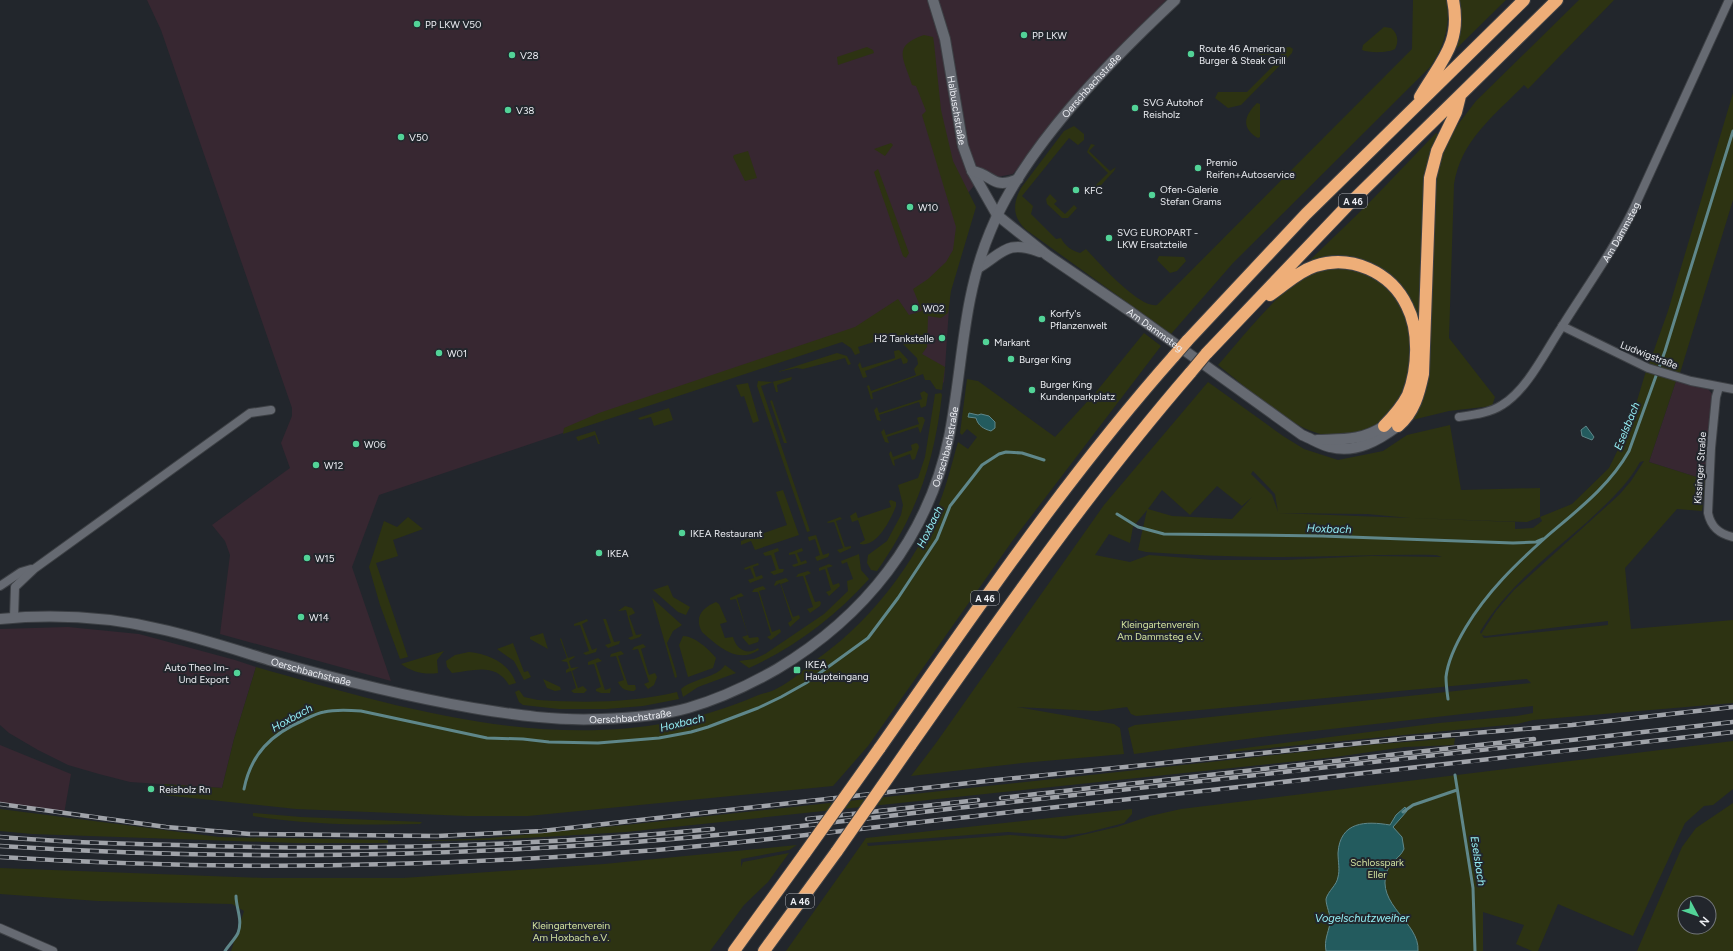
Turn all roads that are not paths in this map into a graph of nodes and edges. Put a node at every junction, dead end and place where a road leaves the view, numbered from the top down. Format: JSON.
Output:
{"nodes":[{"id":1,"x":933,"y":0,"type":"edge"},
{"id":2,"x":1174,"y":0,"type":"edge"},
{"id":3,"x":1453,"y":0,"type":"edge"},
{"id":4,"x":1524,"y":0,"type":"edge"},
{"id":5,"x":1557,"y":0,"type":"edge"},
{"id":6,"x":1729,"y":0,"type":"edge"},
{"id":7,"x":1460,"y":96,"type":"junction"},
{"id":8,"x":1414,"y":109,"type":"junction"},
{"id":9,"x":972,"y":171,"type":"junction"},
{"id":10,"x":1018,"y":179,"type":"junction"},
{"id":11,"x":997,"y":215,"type":"junction"},
{"id":12,"x":1047,"y":255,"type":"junction"},
{"id":13,"x":978,"y":268,"type":"junction"},
{"id":14,"x":1248,"y":309,"type":"junction"},
{"id":15,"x":1562,"y":326,"type":"junction"},
{"id":16,"x":1719,"y":386,"type":"junction"},
{"id":17,"x":1733,"y":389,"type":"edge"},
{"id":18,"x":272,"y":410,"type":"dead end"},
{"id":19,"x":1458,"y":417,"type":"dead end"},
{"id":20,"x":1384,"y":426,"type":"joint"},
{"id":21,"x":1398,"y":426,"type":"joint"},
{"id":22,"x":1315,"y":440,"type":"junction"},
{"id":23,"x":1733,"y":538,"type":"edge"},
{"id":24,"x":34,"y":569,"type":"junction"},
{"id":25,"x":0,"y":586,"type":"edge"},
{"id":26,"x":14,"y":617,"type":"junction"},
{"id":27,"x":0,"y":619,"type":"edge"},
{"id":28,"x":0,"y":928,"type":"edge"},
{"id":29,"x":53,"y":951,"type":"edge"},
{"id":30,"x":734,"y":951,"type":"edge"},
{"id":31,"x":764,"y":951,"type":"edge"}],
"edges":[{"from":1,"to":9,"type":"main road","name":"Halbuschstraße"},
{"from":2,"to":10,"type":"main road","name":"Oerschbachstraße"},
{"from":3,"to":8,"type":"highway"},
{"from":4,"to":8,"type":"highway","number":"A 46"},
{"from":5,"to":7,"type":"highway","number":"A 46"},
{"from":6,"to":15,"type":"street","name":"Am Dammsteg"},
{"from":7,"to":14,"type":"highway","number":"A 46"},
{"from":7,"to":21,"type":"highway"},
{"from":8,"to":30,"type":"highway","number":"A 46","bridge":true},
{"from":9,"to":10,"type":"main road"},
{"from":9,"to":11,"type":"main road","name":"Halbuschstraße"},
{"from":10,"to":11,"type":"main road","name":"Oerschbachstraße"},
{"from":11,"to":12,"type":"main road","name":"Am Dammsteg"},
{"from":11,"to":13,"type":"main road","name":"Oerschbachstraße"},
{"from":12,"to":13,"type":"main road"},
{"from":12,"to":22,"type":"main road","name":"Am Dammsteg"},
{"from":13,"to":26,"type":"main road","name":"Oerschbachstraße"},
{"from":14,"to":20,"type":"highway"},
{"from":14,"to":31,"type":"highway","number":"A 46","bridge":true},
{"from":15,"to":16,"type":"street","name":"Ludwigstraße"},
{"from":15,"to":19,"type":"street","name":"Am Dammsteg"},
{"from":16,"to":17,"type":"street","name":"Ludwigstraße"},
{"from":16,"to":23,"type":"street","name":"Kissinger Straße"},
{"from":18,"to":24,"type":"street"},
{"from":20,"to":22,"type":"main road","name":"Am Dammsteg"},
{"from":21,"to":22,"type":"main road","name":"Am Dammsteg"},
{"from":24,"to":25,"type":"street"},
{"from":24,"to":26,"type":"street"},
{"from":26,"to":27,"type":"main road","name":"Oerschbachstraße"},
{"from":28,"to":29,"type":"street"}]}
